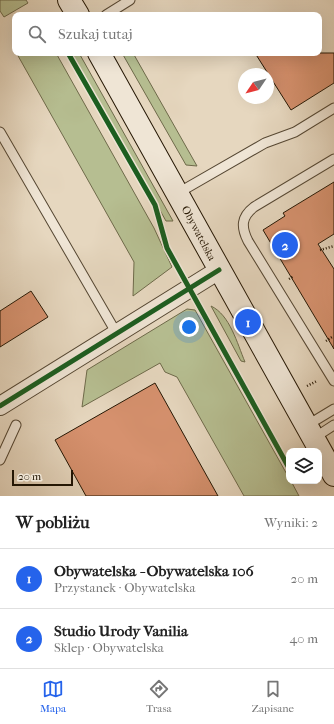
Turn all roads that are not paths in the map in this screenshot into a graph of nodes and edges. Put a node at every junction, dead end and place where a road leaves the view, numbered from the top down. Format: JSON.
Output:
{"nodes":[{"id":1,"x":130,"y":0,"type":"edge"},
{"id":2,"x":111,"y":12,"type":"edge"},
{"id":3,"x":101,"y":56,"type":"edge"},
{"id":4,"x":334,"y":108,"type":"edge"},
{"id":5,"x":0,"y":132,"type":"edge"},
{"id":6,"x":334,"y":159,"type":"edge"},
{"id":7,"x":178,"y":193,"type":"junction"},
{"id":8,"x":219,"y":270,"type":"junction"},
{"id":9,"x":117,"y":334,"type":"junction"},
{"id":10,"x":334,"y":381,"type":"edge"},
{"id":11,"x":0,"y":406,"type":"edge"},
{"id":12,"x":334,"y":409,"type":"edge"},
{"id":13,"x":16,"y":425,"type":"dead end"},
{"id":14,"x":324,"y":434,"type":"edge"},
{"id":15,"x":0,"y":460,"type":"edge"},
{"id":16,"x":334,"y":475,"type":"edge"}],
"edges":[{"from":1,"to":2,"type":"lane"},
{"from":3,"to":7,"type":"main road","name":"Obywatelska"},
{"from":4,"to":7,"type":"lane"},
{"from":5,"to":9,"type":"lane"},
{"from":6,"to":10,"type":"lane"},
{"from":7,"to":8,"type":"main road","name":"Obywatelska"},
{"from":8,"to":9,"type":"street"},
{"from":8,"to":14,"type":"main road","name":"Obywatelska"},
{"from":9,"to":11,"type":"street"},
{"from":12,"to":14,"type":"lane"},
{"from":13,"to":15,"type":"lane"},
{"from":14,"to":16,"type":"main road","name":"Obywatelska"}]}
